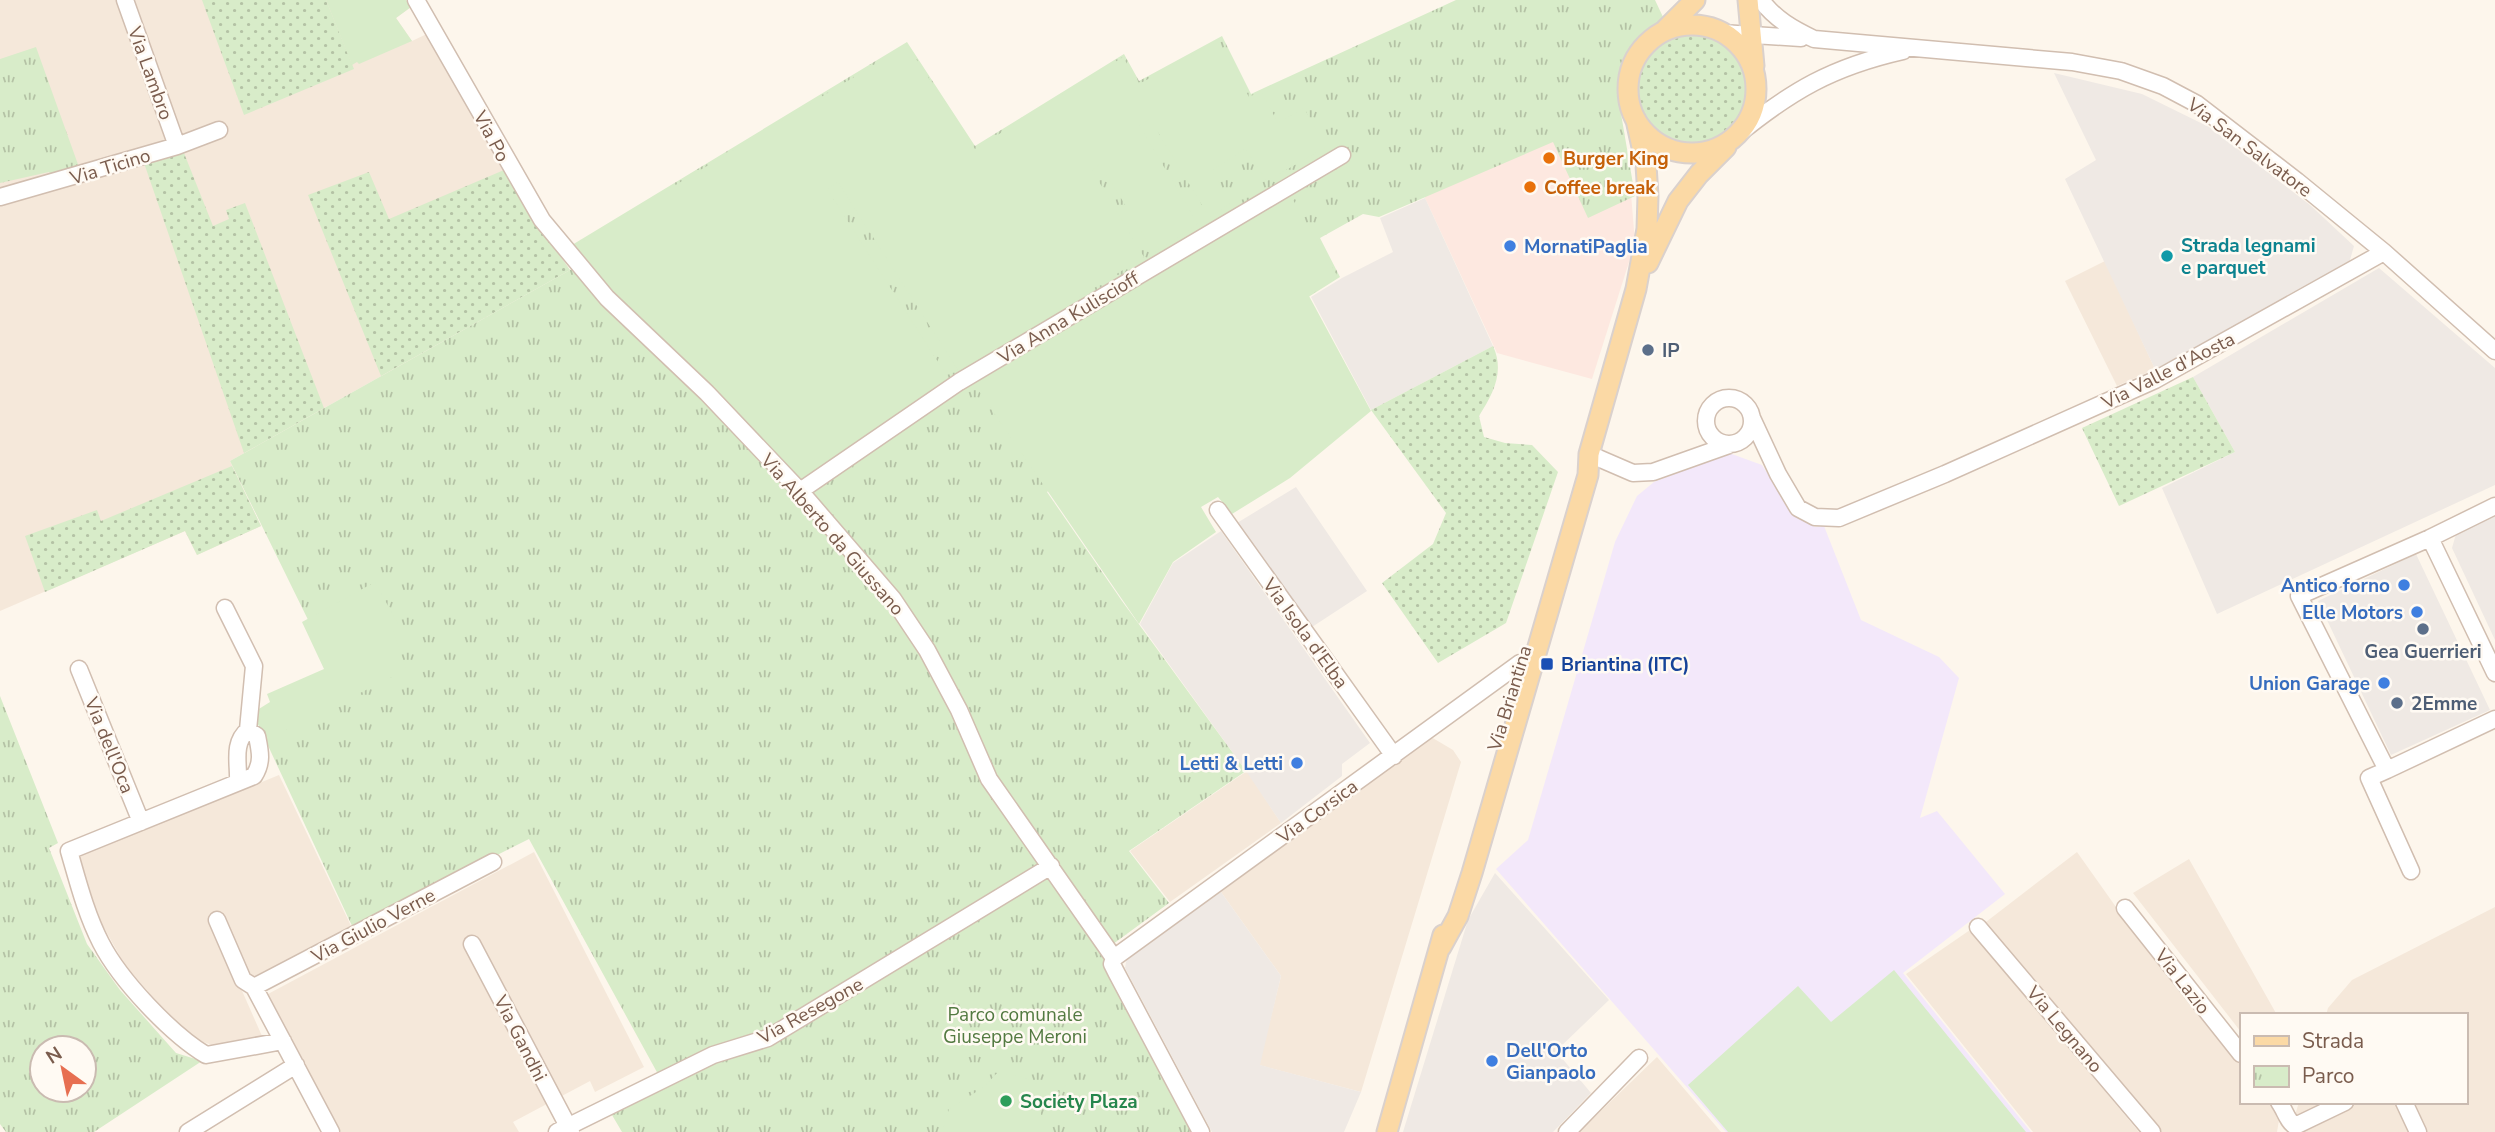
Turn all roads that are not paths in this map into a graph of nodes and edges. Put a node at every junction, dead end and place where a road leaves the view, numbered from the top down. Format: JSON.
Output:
{"nodes":[{"id":1,"x":125,"y":0,"type":"edge"},
{"id":2,"x":416,"y":0,"type":"edge"},
{"id":3,"x":1695,"y":0,"type":"edge"},
{"id":4,"x":1748,"y":0,"type":"edge"},
{"id":5,"x":1761,"y":0,"type":"edge"},
{"id":6,"x":1663,"y":32,"type":"junction"},
{"id":7,"x":1722,"y":33,"type":"junction"},
{"id":8,"x":1751,"y":33,"type":"junction"},
{"id":9,"x":1814,"y":39,"type":"junction"},
{"id":10,"x":1912,"y":49,"type":"junction"},
{"id":11,"x":1755,"y":74,"type":"junction"},
{"id":12,"x":1636,"y":120,"type":"junction"},
{"id":13,"x":219,"y":130,"type":"dead end"},
{"id":14,"x":1735,"y":137,"type":"junction"},
{"id":15,"x":177,"y":146,"type":"junction"},
{"id":16,"x":1342,"y":155,"type":"dead end"},
{"id":17,"x":0,"y":197,"type":"edge"},
{"id":18,"x":2384,"y":252,"type":"junction"},
{"id":19,"x":578,"y":265,"type":"joint"},
{"id":20,"x":1636,"y":289,"type":"junction"},
{"id":21,"x":2495,"y":351,"type":"edge"},
{"id":22,"x":1752,"y":418,"type":"junction"},
{"id":23,"x":1707,"y":426,"type":"junction"},
{"id":24,"x":1733,"y":444,"type":"junction"},
{"id":25,"x":1589,"y":454,"type":"junction"},
{"id":26,"x":1684,"y":460,"type":"junction"},
{"id":27,"x":1778,"y":474,"type":"junction"},
{"id":28,"x":800,"y":491,"type":"junction"},
{"id":29,"x":2495,"y":506,"type":"edge"},
{"id":30,"x":1218,"y":510,"type":"dead end"},
{"id":31,"x":2430,"y":538,"type":"junction"},
{"id":32,"x":225,"y":608,"type":"dead end"},
{"id":33,"x":1520,"y":663,"type":"junction"},
{"id":34,"x":79,"y":669,"type":"dead end"},
{"id":35,"x":2495,"y":673,"type":"edge"},
{"id":36,"x":2495,"y":719,"type":"edge"},
{"id":37,"x":248,"y":730,"type":"junction"},
{"id":38,"x":1394,"y":756,"type":"junction"},
{"id":39,"x":2387,"y":771,"type":"junction"},
{"id":40,"x":238,"y":782,"type":"junction"},
{"id":41,"x":141,"y":822,"type":"junction"},
{"id":42,"x":492,"y":862,"type":"dead end"},
{"id":43,"x":1051,"y":866,"type":"junction"},
{"id":44,"x":2411,"y":871,"type":"dead end"},
{"id":45,"x":2125,"y":908,"type":"dead end"},
{"id":46,"x":217,"y":920,"type":"dead end"},
{"id":47,"x":1978,"y":927,"type":"dead end"},
{"id":48,"x":472,"y":944,"type":"dead end"},
{"id":49,"x":1441,"y":947,"type":"junction"},
{"id":50,"x":1114,"y":958,"type":"junction"},
{"id":51,"x":254,"y":988,"type":"junction"},
{"id":52,"x":283,"y":1041,"type":"junction"},
{"id":53,"x":2240,"y":1053,"type":"edge"},
{"id":54,"x":1639,"y":1058,"type":"dead end"},
{"id":55,"x":296,"y":1065,"type":"junction"},
{"id":56,"x":2342,"y":1104,"type":"edge"},
{"id":57,"x":2405,"y":1104,"type":"edge"},
{"id":58,"x":2283,"y":1107,"type":"edge"},
{"id":59,"x":2312,"y":1127,"type":"edge"},
{"id":60,"x":565,"y":1130,"type":"edge"},
{"id":61,"x":188,"y":1132,"type":"edge"},
{"id":62,"x":331,"y":1132,"type":"edge"},
{"id":63,"x":1201,"y":1132,"type":"edge"},
{"id":64,"x":1387,"y":1132,"type":"edge"},
{"id":65,"x":1567,"y":1132,"type":"edge"},
{"id":66,"x":2152,"y":1132,"type":"edge"},
{"id":67,"x":2282,"y":1132,"type":"edge"},
{"id":68,"x":2418,"y":1132,"type":"edge"}],
"edges":[{"from":1,"to":15,"type":"street","name":"Via Lambro"},
{"from":2,"to":19,"type":"street","name":"Via Po"},
{"from":3,"to":6,"type":"main road"},
{"from":4,"to":8,"type":"main road"},
{"from":5,"to":9,"type":"street","name":"Via San Salvatore"},
{"from":6,"to":7,"type":"main road"},
{"from":6,"to":12,"type":"main road"},
{"from":7,"to":8,"type":"street","name":"Via San Salvatore"},
{"from":7,"to":11,"type":"main road"},
{"from":8,"to":9,"type":"street","name":"Via San Salvatore"},
{"from":8,"to":11,"type":"main road"},
{"from":9,"to":10,"type":"street","name":"Via San Salvatore"},
{"from":10,"to":14,"type":"street","name":"Via San Salvatore"},
{"from":10,"to":18,"type":"street","name":"Via San Salvatore"},
{"from":11,"to":14,"type":"main road"},
{"from":12,"to":14,"type":"main road"},
{"from":12,"to":20,"type":"main road","name":"Via Briantina"},
{"from":13,"to":15,"type":"street","name":"Via Ticino"},
{"from":14,"to":20,"type":"main road","name":"Via Briantina"},
{"from":15,"to":17,"type":"street","name":"Via Ticino"},
{"from":16,"to":28,"type":"street","name":"Via Anna Kuliscioff"},
{"from":18,"to":21,"type":"street","name":"Via San Salvatore"},
{"from":18,"to":27,"type":"street","name":"Via Valle d'Aosta"},
{"from":19,"to":28,"type":"street","name":"Via Alberto da Giussano"},
{"from":20,"to":25,"type":"main road","name":"Via Briantina"},
{"from":22,"to":23,"type":"street"},
{"from":22,"to":24,"type":"street"},
{"from":22,"to":27,"type":"street"},
{"from":23,"to":24,"type":"street"},
{"from":23,"to":26,"type":"street"},
{"from":24,"to":26,"type":"street"},
{"from":24,"to":27,"type":"street"},
{"from":25,"to":26,"type":"street"},
{"from":25,"to":33,"type":"main road","name":"Via Briantina"},
{"from":25,"to":49,"type":"main road","name":"Via Briantina"},
{"from":28,"to":43,"type":"street","name":"Via Alberto da Giussano"},
{"from":29,"to":31,"type":"street"},
{"from":30,"to":38,"type":"street","name":"Via Isola d'Elba"},
{"from":31,"to":35,"type":"street"},
{"from":31,"to":39,"type":"street"},
{"from":32,"to":37,"type":"street"},
{"from":33,"to":38,"type":"street","name":"Via Corsica"},
{"from":33,"to":49,"type":"main road","name":"Via Briantina"},
{"from":34,"to":41,"type":"street","name":"Via dell'Oca"},
{"from":36,"to":39,"type":"street"},
{"from":37,"to":40,"type":"street"},
{"from":37,"to":40,"type":"street"},
{"from":38,"to":50,"type":"street","name":"Via Corsica"},
{"from":39,"to":44,"type":"street"},
{"from":40,"to":41,"type":"street"},
{"from":41,"to":52,"type":"street"},
{"from":42,"to":51,"type":"street","name":"Via Giulio Verne"},
{"from":43,"to":50,"type":"street","name":"Via Alberto da Giussano"},
{"from":43,"to":60,"type":"street","name":"Via Resegone"},
{"from":45,"to":53,"type":"street","name":"Via Lazio"},
{"from":46,"to":51,"type":"street"},
{"from":47,"to":66,"type":"street","name":"Via Legnano"},
{"from":48,"to":60,"type":"street","name":"Via Gandhi"},
{"from":49,"to":64,"type":"main road","name":"Via Briantina"},
{"from":50,"to":63,"type":"street","name":"Via Alberto da Giussano"},
{"from":51,"to":52,"type":"street"},
{"from":52,"to":55,"type":"street"},
{"from":54,"to":65,"type":"street"},
{"from":55,"to":61,"type":"street"},
{"from":55,"to":62,"type":"street"},
{"from":56,"to":59,"type":"street"},
{"from":57,"to":68,"type":"street"},
{"from":58,"to":59,"type":"street"},
{"from":58,"to":67,"type":"street"}]}
